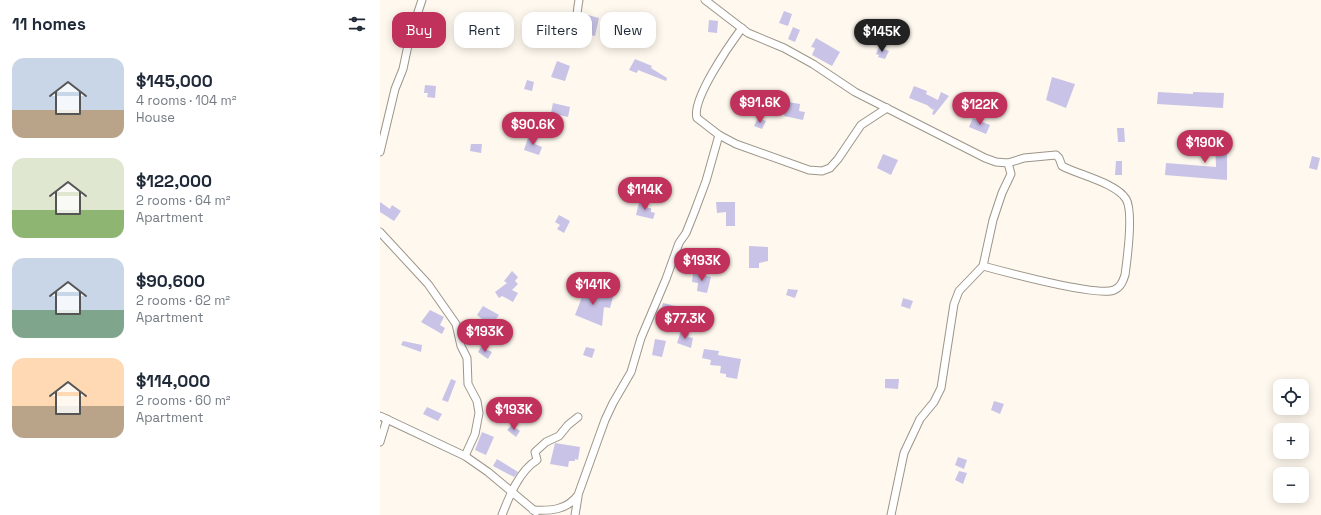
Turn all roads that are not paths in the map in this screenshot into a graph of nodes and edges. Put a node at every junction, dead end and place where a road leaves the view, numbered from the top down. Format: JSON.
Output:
{"nodes":[{"id":1,"x":422,"y":0,"type":"edge"},
{"id":2,"x":579,"y":0,"type":"edge"},
{"id":3,"x":706,"y":0,"type":"edge"},
{"id":4,"x":577,"y":12,"type":"edge"},
{"id":5,"x":742,"y":28,"type":"junction"},
{"id":6,"x":887,"y":108,"type":"junction"},
{"id":7,"x":719,"y":135,"type":"junction"},
{"id":8,"x":380,"y":152,"type":"edge"},
{"id":9,"x":1008,"y":163,"type":"junction"},
{"id":10,"x":380,"y":232,"type":"edge"},
{"id":11,"x":983,"y":266,"type":"junction"},
{"id":12,"x":383,"y":417,"type":"edge"},
{"id":13,"x":578,"y":417,"type":"dead end"},
{"id":14,"x":380,"y":442,"type":"edge"},
{"id":15,"x":465,"y":456,"type":"junction"},
{"id":16,"x":512,"y":493,"type":"junction"},
{"id":17,"x":578,"y":495,"type":"junction"},
{"id":18,"x":533,"y":510,"type":"junction"},
{"id":19,"x":502,"y":515,"type":"edge"},
{"id":20,"x":540,"y":515,"type":"edge"},
{"id":21,"x":575,"y":515,"type":"edge"},
{"id":22,"x":891,"y":515,"type":"edge"}],
"edges":[{"from":1,"to":8,"type":"street"},
{"from":2,"to":4,"type":"street"},
{"from":3,"to":5,"type":"street"},
{"from":5,"to":6,"type":"street"},
{"from":5,"to":7,"type":"street"},
{"from":6,"to":7,"type":"street"},
{"from":6,"to":9,"type":"street"},
{"from":7,"to":17,"type":"street"},
{"from":9,"to":11,"type":"street"},
{"from":9,"to":11,"type":"street"},
{"from":10,"to":15,"type":"street"},
{"from":11,"to":22,"type":"street"},
{"from":12,"to":14,"type":"street"},
{"from":12,"to":15,"type":"street"},
{"from":13,"to":16,"type":"street"},
{"from":15,"to":16,"type":"street"},
{"from":16,"to":18,"type":"street"},
{"from":16,"to":19,"type":"street"},
{"from":17,"to":18,"type":"street"},
{"from":17,"to":21,"type":"street"},
{"from":18,"to":20,"type":"street"}]}
